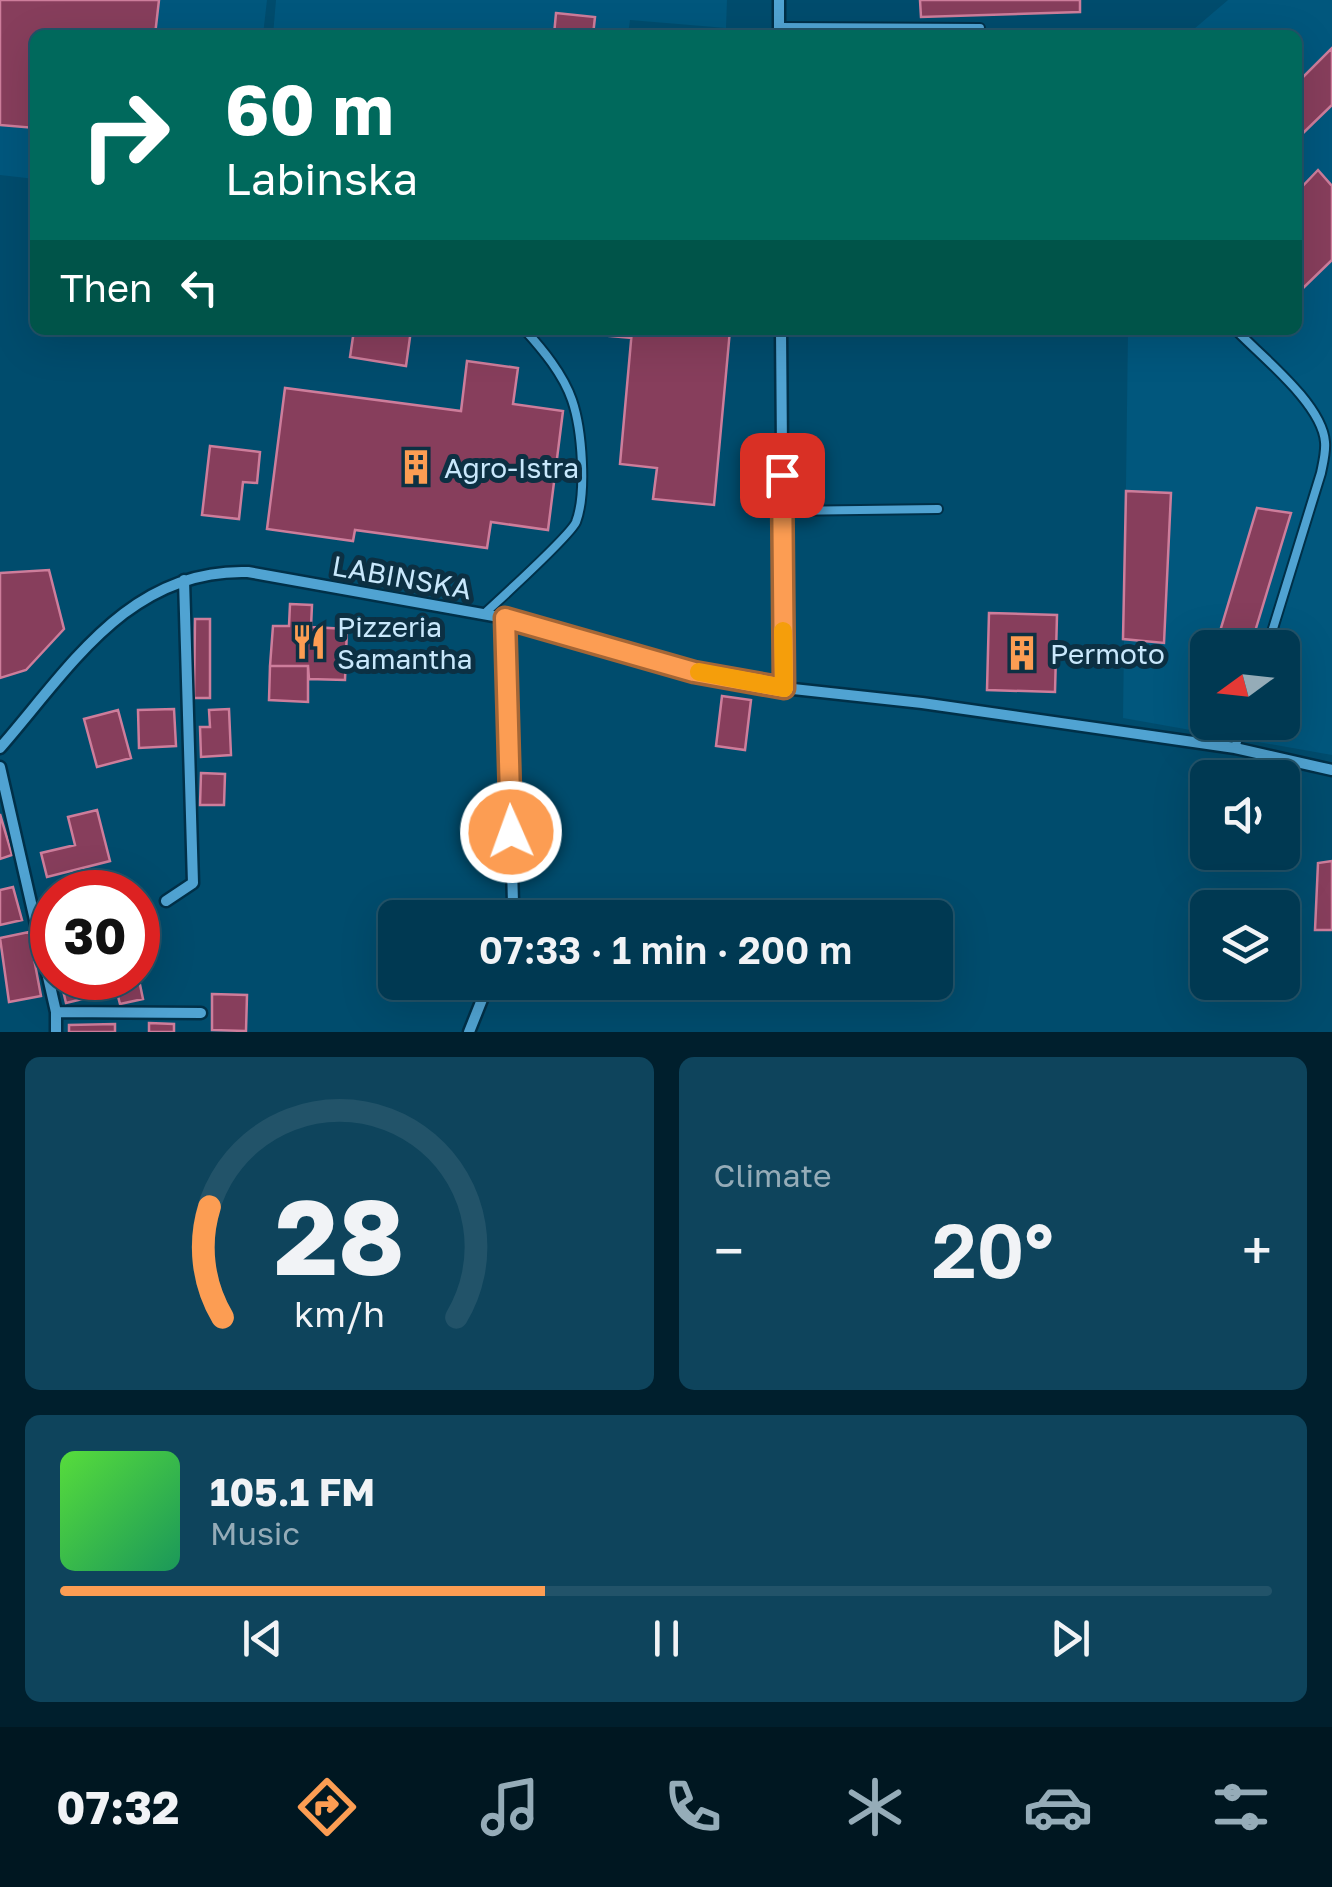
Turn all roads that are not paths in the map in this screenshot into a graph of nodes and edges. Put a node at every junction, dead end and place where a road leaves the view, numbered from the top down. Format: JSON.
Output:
{"nodes":[{"id":1,"x":779,"y":0,"type":"edge"},
{"id":2,"x":980,"y":28,"type":"dead end"},
{"id":3,"x":780,"y":30,"type":"edge"},
{"id":4,"x":847,"y":30,"type":"edge"},
{"id":5,"x":529,"y":335,"type":"edge"},
{"id":6,"x":781,"y":335,"type":"edge"},
{"id":7,"x":1241,"y":335,"type":"edge"},
{"id":8,"x":938,"y":508,"type":"dead end"},
{"id":9,"x":782,"y":511,"type":"junction"},
{"id":10,"x":184,"y":580,"type":"junction"},
{"id":11,"x":484,"y":614,"type":"junction"},
{"id":12,"x":505,"y":618,"type":"junction"},
{"id":13,"x":1272,"y":630,"type":"edge"},
{"id":14,"x":784,"y":688,"type":"junction"},
{"id":15,"x":1237,"y":740,"type":"edge"},
{"id":16,"x":0,"y":748,"type":"edge"},
{"id":17,"x":1235,"y":748,"type":"junction"},
{"id":18,"x":0,"y":767,"type":"edge"},
{"id":19,"x":1332,"y":770,"type":"edge"},
{"id":20,"x":514,"y":900,"type":"edge"},
{"id":21,"x":166,"y":901,"type":"dead end"},
{"id":22,"x":482,"y":1000,"type":"edge"},
{"id":23,"x":56,"y":1012,"type":"junction"},
{"id":24,"x":200,"y":1014,"type":"dead end"},
{"id":25,"x":56,"y":1032,"type":"edge"},
{"id":26,"x":469,"y":1032,"type":"edge"}],
"edges":[{"from":1,"to":3,"type":"street"},
{"from":2,"to":4,"type":"lane"},
{"from":5,"to":11,"type":"lane"},
{"from":6,"to":9,"type":"street"},
{"from":7,"to":13,"type":"lane"},
{"from":8,"to":9,"type":"lane"},
{"from":9,"to":14,"type":"street"},
{"from":10,"to":11,"type":"street","name":"LABINSKA"},
{"from":10,"to":16,"type":"street","name":"LABINSKA"},
{"from":10,"to":21,"type":"street"},
{"from":11,"to":12,"type":"street","name":"LABINSKA"},
{"from":12,"to":14,"type":"street","name":"LABINSKA"},
{"from":12,"to":20,"type":"street"},
{"from":14,"to":17,"type":"street","name":"LABINSKA"},
{"from":15,"to":17,"type":"lane"},
{"from":17,"to":19,"type":"street","name":"LABINSKA"},
{"from":18,"to":23,"type":"street"},
{"from":22,"to":26,"type":"street"},
{"from":23,"to":24,"type":"street"},
{"from":23,"to":25,"type":"street"}]}
